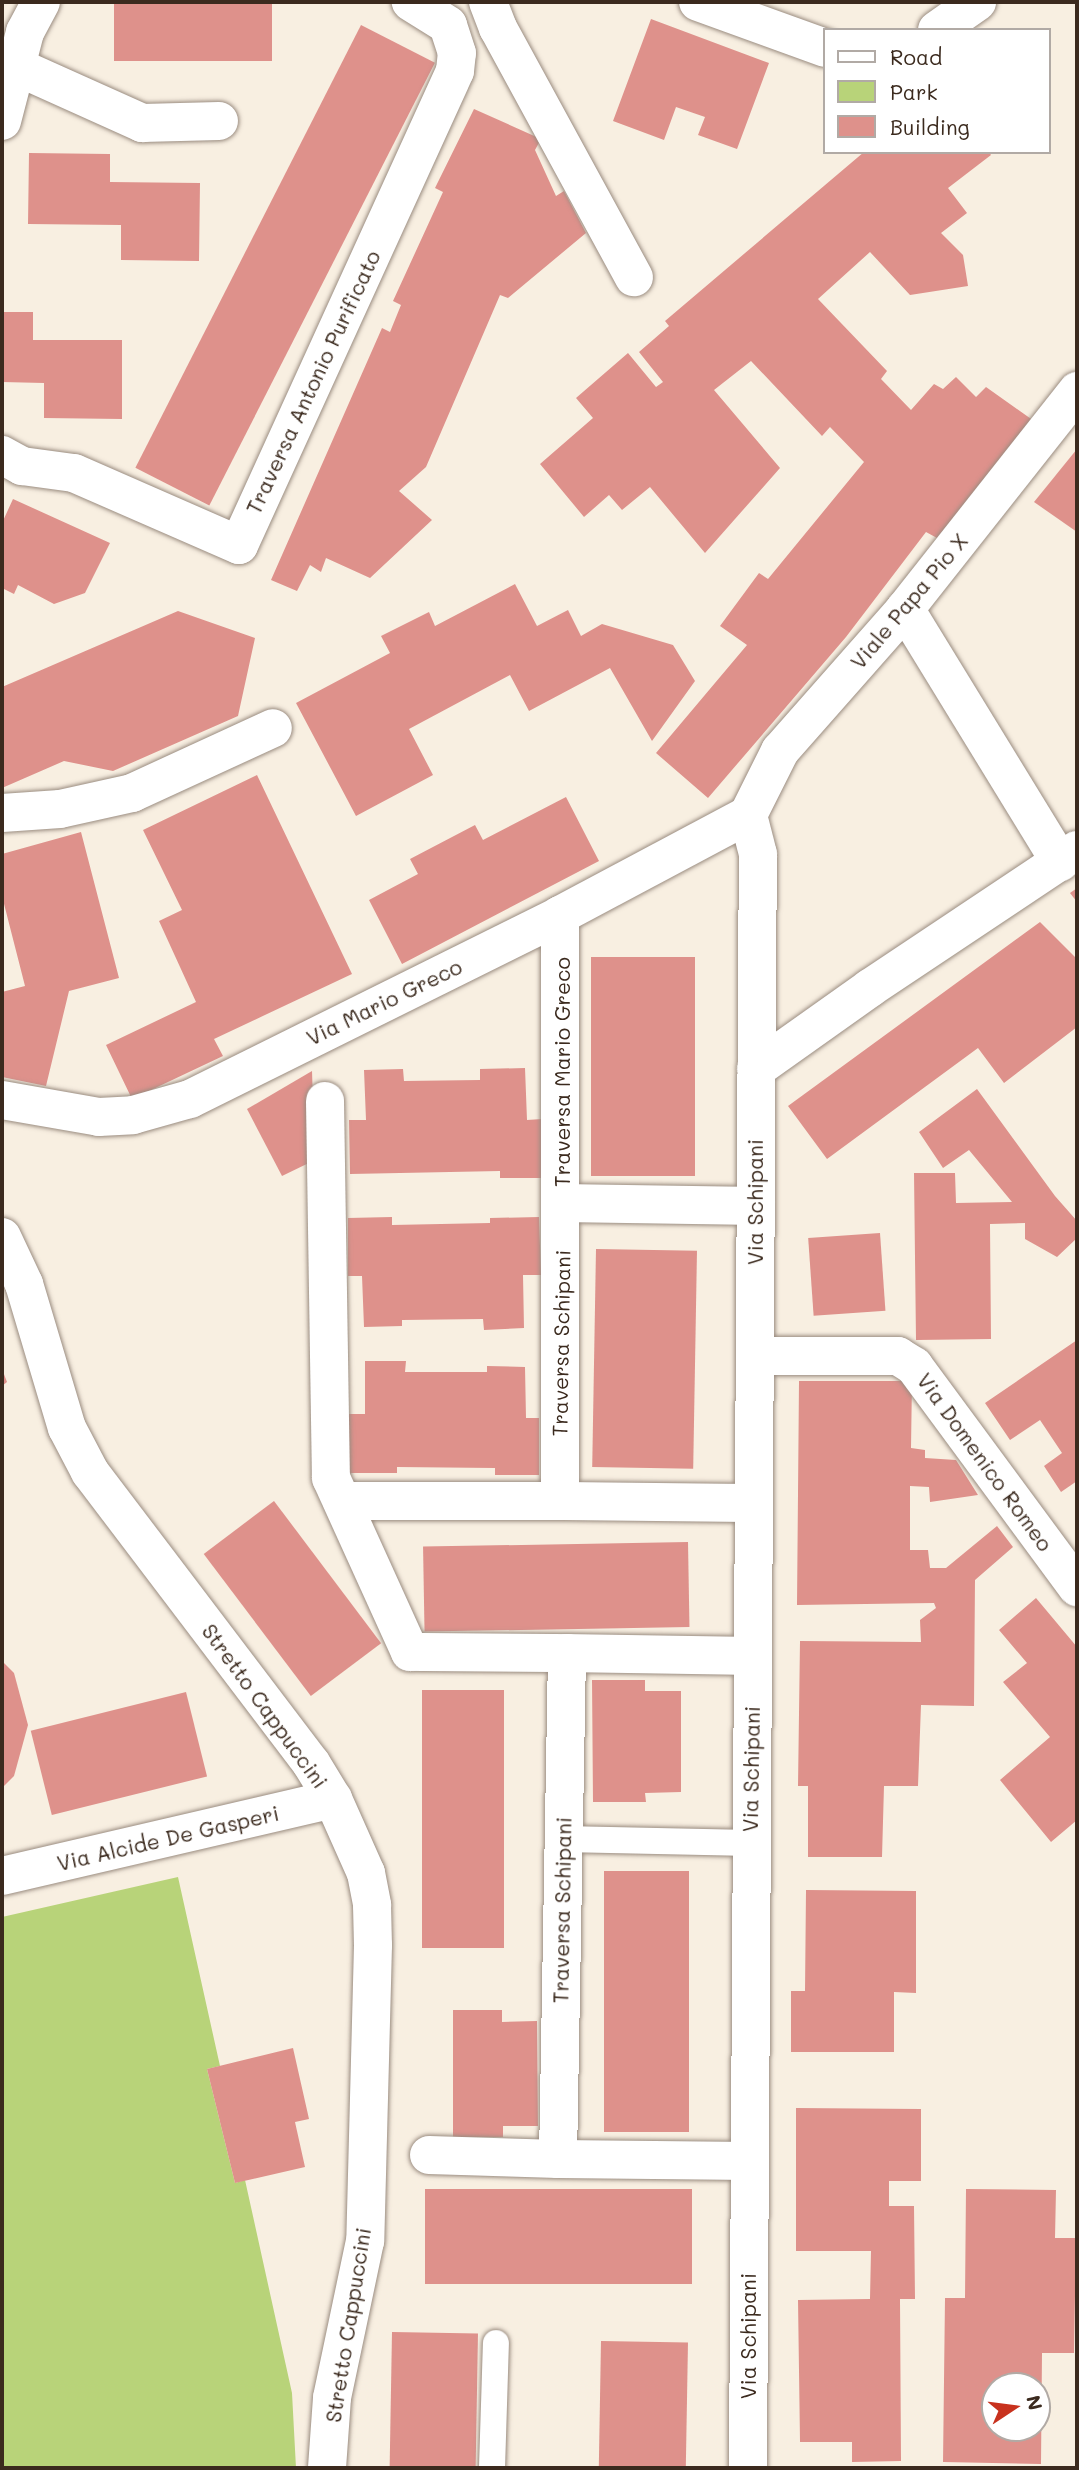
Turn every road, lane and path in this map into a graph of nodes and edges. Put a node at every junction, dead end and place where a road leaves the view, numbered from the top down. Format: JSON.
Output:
{"nodes":[{"id":1,"x":41,"y":2,"type":"edge"},
{"id":2,"x":411,"y":2,"type":"edge"},
{"id":3,"x":488,"y":2,"type":"edge"},
{"id":4,"x":698,"y":2,"type":"edge"},
{"id":5,"x":977,"y":2,"type":"edge"},
{"id":6,"x":940,"y":28,"type":"edge"},
{"id":7,"x":824,"y":48,"type":"edge"},
{"id":8,"x":8,"y":63,"type":"edge"},
{"id":9,"x":2,"y":121,"type":"edge"},
{"id":10,"x":219,"y":121,"type":"dead end"},
{"id":11,"x":634,"y":277,"type":"dead end"},
{"id":12,"x":1077,"y":391,"type":"edge"},
{"id":13,"x":2,"y":455,"type":"edge"},
{"id":14,"x":905,"y":609,"type":"junction"},
{"id":15,"x":273,"y":728,"type":"dead end"},
{"id":16,"x":2,"y":813,"type":"edge"},
{"id":17,"x":748,"y":814,"type":"junction"},
{"id":18,"x":1068,"y":856,"type":"edge"},
{"id":19,"x":561,"y":915,"type":"junction"},
{"id":20,"x":755,"y":1069,"type":"junction"},
{"id":21,"x":2,"y":1100,"type":"edge"},
{"id":22,"x":325,"y":1101,"type":"dead end"},
{"id":23,"x":562,"y":1203,"type":"junction"},
{"id":24,"x":756,"y":1206,"type":"junction"},
{"id":25,"x":2,"y":1237,"type":"edge"},
{"id":26,"x":754,"y":1356,"type":"junction"},
{"id":27,"x":342,"y":1501,"type":"junction"},
{"id":28,"x":560,"y":1501,"type":"junction"},
{"id":29,"x":752,"y":1503,"type":"junction"},
{"id":30,"x":1077,"y":1587,"type":"edge"},
{"id":31,"x":567,"y":1653,"type":"junction"},
{"id":32,"x":752,"y":1656,"type":"junction"},
{"id":33,"x":333,"y":1799,"type":"junction"},
{"id":34,"x":564,"y":1839,"type":"junction"},
{"id":35,"x":750,"y":1843,"type":"junction"},
{"id":36,"x":2,"y":1876,"type":"edge"},
{"id":37,"x":429,"y":2155,"type":"dead end"},
{"id":38,"x":558,"y":2159,"type":"junction"},
{"id":39,"x":750,"y":2161,"type":"junction"},
{"id":40,"x":496,"y":2343,"type":"dead end"},
{"id":41,"x":327,"y":2468,"type":"edge"},
{"id":42,"x":492,"y":2468,"type":"edge"},
{"id":43,"x":747,"y":2468,"type":"edge"}],
"edges":[{"from":1,"to":8,"type":"street"},
{"from":2,"to":13,"type":"street","name":"Traversa Antonio Purificato"},
{"from":3,"to":11,"type":"street"},
{"from":4,"to":7,"type":"street"},
{"from":5,"to":6,"type":"street"},
{"from":8,"to":9,"type":"street"},
{"from":8,"to":10,"type":"street"},
{"from":12,"to":14,"type":"street","name":"Viale Papa Pio X"},
{"from":14,"to":17,"type":"street","name":"Viale Papa Pio X"},
{"from":14,"to":18,"type":"street"},
{"from":15,"to":16,"type":"street"},
{"from":17,"to":19,"type":"street","name":"Via Mario Greco"},
{"from":17,"to":20,"type":"street","name":"Via Schipani"},
{"from":18,"to":20,"type":"street"},
{"from":19,"to":21,"type":"street","name":"Via Mario Greco"},
{"from":19,"to":23,"type":"street","name":"Traversa Mario Greco"},
{"from":20,"to":24,"type":"street","name":"Via Schipani"},
{"from":22,"to":27,"type":"street"},
{"from":23,"to":24,"type":"street","name":"Traversa Mario Greco"},
{"from":23,"to":28,"type":"street","name":"Traversa Schipani"},
{"from":24,"to":26,"type":"street","name":"Via Schipani"},
{"from":25,"to":33,"type":"street","name":"Stretto Cappuccini"},
{"from":26,"to":29,"type":"street","name":"Via Schipani"},
{"from":26,"to":30,"type":"street","name":"Via Domenico Romeo"},
{"from":27,"to":28,"type":"street"},
{"from":27,"to":31,"type":"street"},
{"from":28,"to":29,"type":"street"},
{"from":29,"to":32,"type":"street","name":"Via Schipani"},
{"from":31,"to":32,"type":"street"},
{"from":31,"to":34,"type":"street","name":"Traversa Schipani"},
{"from":32,"to":35,"type":"street","name":"Via Schipani"},
{"from":33,"to":36,"type":"street","name":"Via Alcide De Gasperi"},
{"from":33,"to":41,"type":"street","name":"Stretto Cappuccini"},
{"from":34,"to":35,"type":"lane"},
{"from":34,"to":38,"type":"street","name":"Traversa Schipani"},
{"from":35,"to":39,"type":"street","name":"Via Schipani"},
{"from":37,"to":38,"type":"street"},
{"from":38,"to":39,"type":"street"},
{"from":39,"to":43,"type":"street","name":"Via Schipani"},
{"from":40,"to":42,"type":"lane"}]}
